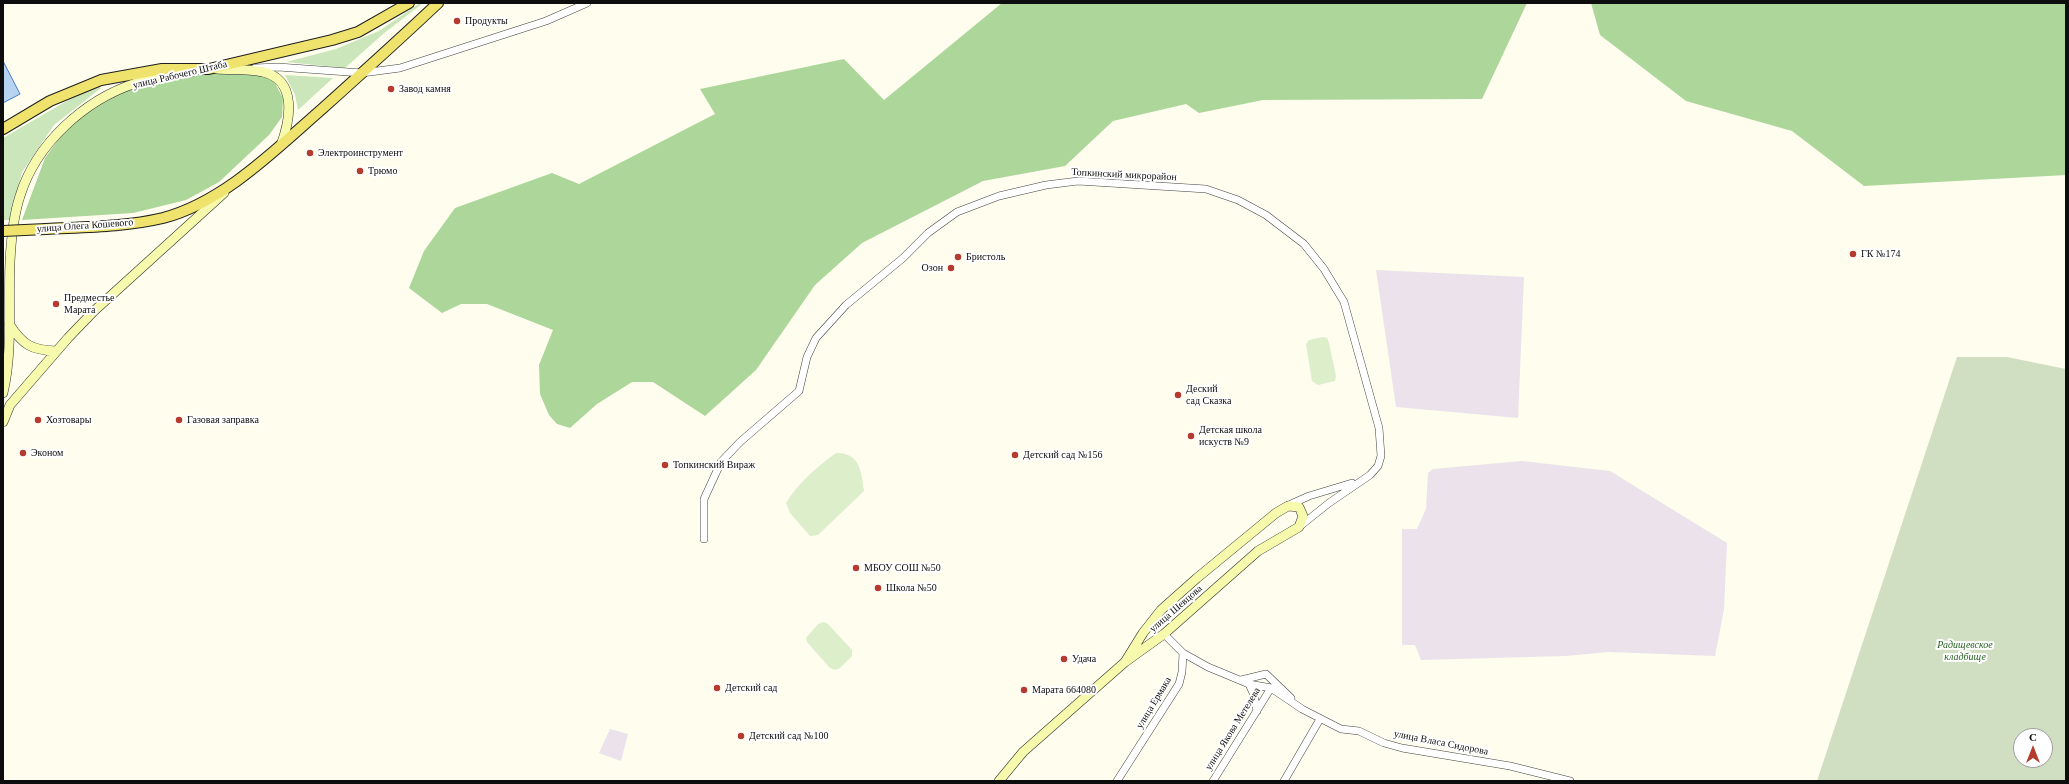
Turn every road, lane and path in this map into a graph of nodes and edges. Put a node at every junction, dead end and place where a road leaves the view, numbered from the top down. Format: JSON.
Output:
{"nodes":[{"id":1,"x":409,"y":3,"type":"edge"},
{"id":2,"x":438,"y":3,"type":"edge"},
{"id":3,"x":587,"y":3,"type":"edge"},
{"id":4,"x":209,"y":69,"type":"junction"},
{"id":5,"x":362,"y":73,"type":"junction"},
{"id":6,"x":3,"y":129,"type":"edge"},
{"id":7,"x":281,"y":145,"type":"junction"},
{"id":8,"x":231,"y":187,"type":"junction"},
{"id":9,"x":3,"y":231,"type":"edge"},
{"id":10,"x":8,"y":322,"type":"junction"},
{"id":11,"x":56,"y":351,"type":"junction"},
{"id":12,"x":3,"y":393,"type":"edge"},
{"id":13,"x":3,"y":422,"type":"edge"},
{"id":14,"x":1378,"y":466,"type":"joint"},
{"id":15,"x":1358,"y":481,"type":"junction"},
{"id":16,"x":1288,"y":506,"type":"junction"},
{"id":17,"x":1299,"y":527,"type":"junction"},
{"id":18,"x":704,"y":539,"type":"dead end"},
{"id":19,"x":1164,"y":634,"type":"junction"},
{"id":20,"x":1183,"y":653,"type":"junction"},
{"id":21,"x":1125,"y":662,"type":"junction"},
{"id":22,"x":1241,"y":680,"type":"junction"},
{"id":23,"x":1249,"y":684,"type":"junction"},
{"id":24,"x":1271,"y":688,"type":"junction"},
{"id":25,"x":1302,"y":709,"type":"junction"},
{"id":26,"x":1256,"y":711,"type":"junction"},
{"id":27,"x":1320,"y":719,"type":"junction"},
{"id":28,"x":998,"y":781,"type":"edge"},
{"id":29,"x":1117,"y":781,"type":"edge"},
{"id":30,"x":1213,"y":781,"type":"edge"},
{"id":31,"x":1284,"y":781,"type":"edge"},
{"id":32,"x":1570,"y":781,"type":"edge"}],
"edges":[{"from":1,"to":4,"type":"main road","name":"улица Рабочего Штаба"},
{"from":2,"to":5,"type":"main road"},
{"from":3,"to":5,"type":"street"},
{"from":4,"to":5,"type":"street"},
{"from":4,"to":6,"type":"main road"},
{"from":4,"to":7,"type":"main road"},
{"from":4,"to":10,"type":"main road","name":"улица Рабочего Штаба"},
{"from":5,"to":7,"type":"main road"},
{"from":7,"to":8,"type":"main road"},
{"from":8,"to":9,"type":"main road","name":"улица Олега Кошевого","bridge":true},
{"from":8,"to":11,"type":"main road"},
{"from":10,"to":11,"type":"main road"},
{"from":10,"to":12,"type":"main road","name":"улица Рабочего Штаба"},
{"from":11,"to":13,"type":"main road"},
{"from":14,"to":15,"type":"street","name":"улица Шевцова"},
{"from":14,"to":18,"type":"street","name":"Топкинский микрорайон"},
{"from":15,"to":16,"type":"street"},
{"from":15,"to":17,"type":"street","name":"улица Шевцова"},
{"from":16,"to":17,"type":"main road"},
{"from":16,"to":21,"type":"main road"},
{"from":17,"to":19,"type":"main road","name":"улица Шевцова"},
{"from":19,"to":20,"type":"street"},
{"from":19,"to":21,"type":"main road","name":"улица Шевцова"},
{"from":20,"to":22,"type":"street","name":"улица Власа Сидорова"},
{"from":20,"to":29,"type":"street","name":"улица Ермака"},
{"from":21,"to":28,"type":"main road","name":"улица Шевцова"},
{"from":22,"to":23,"type":"street","name":"улица Власа Сидорова"},
{"from":22,"to":25,"type":"street"},
{"from":23,"to":24,"type":"street","name":"улица Власа Сидорова"},
{"from":23,"to":26,"type":"street"},
{"from":24,"to":25,"type":"street","name":"улица Власа Сидорова"},
{"from":24,"to":26,"type":"street","name":"улица Якова Метелева"},
{"from":25,"to":27,"type":"street","name":"улица Власа Сидорова"},
{"from":26,"to":30,"type":"street","name":"улица Якова Метелева"},
{"from":27,"to":31,"type":"street"},
{"from":27,"to":32,"type":"street","name":"улица Власа Сидорова"}]}
